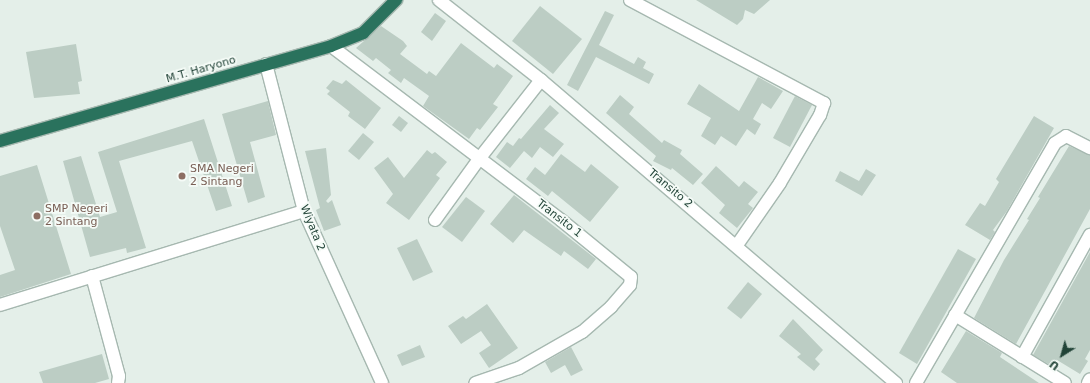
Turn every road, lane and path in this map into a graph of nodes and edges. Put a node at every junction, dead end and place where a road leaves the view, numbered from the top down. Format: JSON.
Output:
{"nodes":[{"id":1,"x":396,"y":0,"type":"edge"},
{"id":2,"x":439,"y":0,"type":"edge"},
{"id":3,"x":630,"y":0,"type":"edge"},
{"id":4,"x":331,"y":46,"type":"junction"},
{"id":5,"x":266,"y":64,"type":"junction"},
{"id":6,"x":541,"y":80,"type":"junction"},
{"id":7,"x":0,"y":141,"type":"edge"},
{"id":8,"x":1090,"y":148,"type":"edge"},
{"id":9,"x":479,"y":159,"type":"junction"},
{"id":10,"x":304,"y":211,"type":"junction"},
{"id":11,"x":435,"y":220,"type":"dead end"},
{"id":12,"x":1090,"y":235,"type":"edge"},
{"id":13,"x":737,"y":245,"type":"junction"},
{"id":14,"x":92,"y":276,"type":"junction"},
{"id":15,"x":0,"y":306,"type":"edge"},
{"id":16,"x":955,"y":316,"type":"junction"},
{"id":17,"x":1022,"y":357,"type":"junction"},
{"id":18,"x":1090,"y":379,"type":"edge"},
{"id":19,"x":118,"y":383,"type":"edge"},
{"id":20,"x":382,"y":383,"type":"edge"},
{"id":21,"x":476,"y":383,"type":"edge"},
{"id":22,"x":896,"y":383,"type":"edge"},
{"id":23,"x":916,"y":383,"type":"edge"},
{"id":24,"x":1065,"y":383,"type":"edge"},
{"id":25,"x":1088,"y":383,"type":"edge"}],
"edges":[{"from":1,"to":4,"type":"highway","name":"M.T. Haryono"},
{"from":2,"to":6,"type":"street","name":"Transito 2"},
{"from":3,"to":13,"type":"street"},
{"from":4,"to":5,"type":"highway","name":"M.T. Haryono"},
{"from":4,"to":9,"type":"street","name":"Transito 1"},
{"from":5,"to":7,"type":"highway","name":"M.T. Haryono"},
{"from":5,"to":10,"type":"street","name":"Wiyata 2"},
{"from":6,"to":9,"type":"street"},
{"from":6,"to":13,"type":"street","name":"Transito 2"},
{"from":8,"to":16,"type":"street"},
{"from":9,"to":11,"type":"street"},
{"from":9,"to":21,"type":"street","name":"Transito 1"},
{"from":10,"to":14,"type":"street"},
{"from":10,"to":20,"type":"street","name":"Wiyata 2"},
{"from":12,"to":17,"type":"street"},
{"from":13,"to":22,"type":"street","name":"Transito 2"},
{"from":14,"to":15,"type":"street"},
{"from":14,"to":19,"type":"street"},
{"from":16,"to":17,"type":"street"},
{"from":16,"to":23,"type":"street"},
{"from":17,"to":24,"type":"street"},
{"from":18,"to":25,"type":"street"}]}
